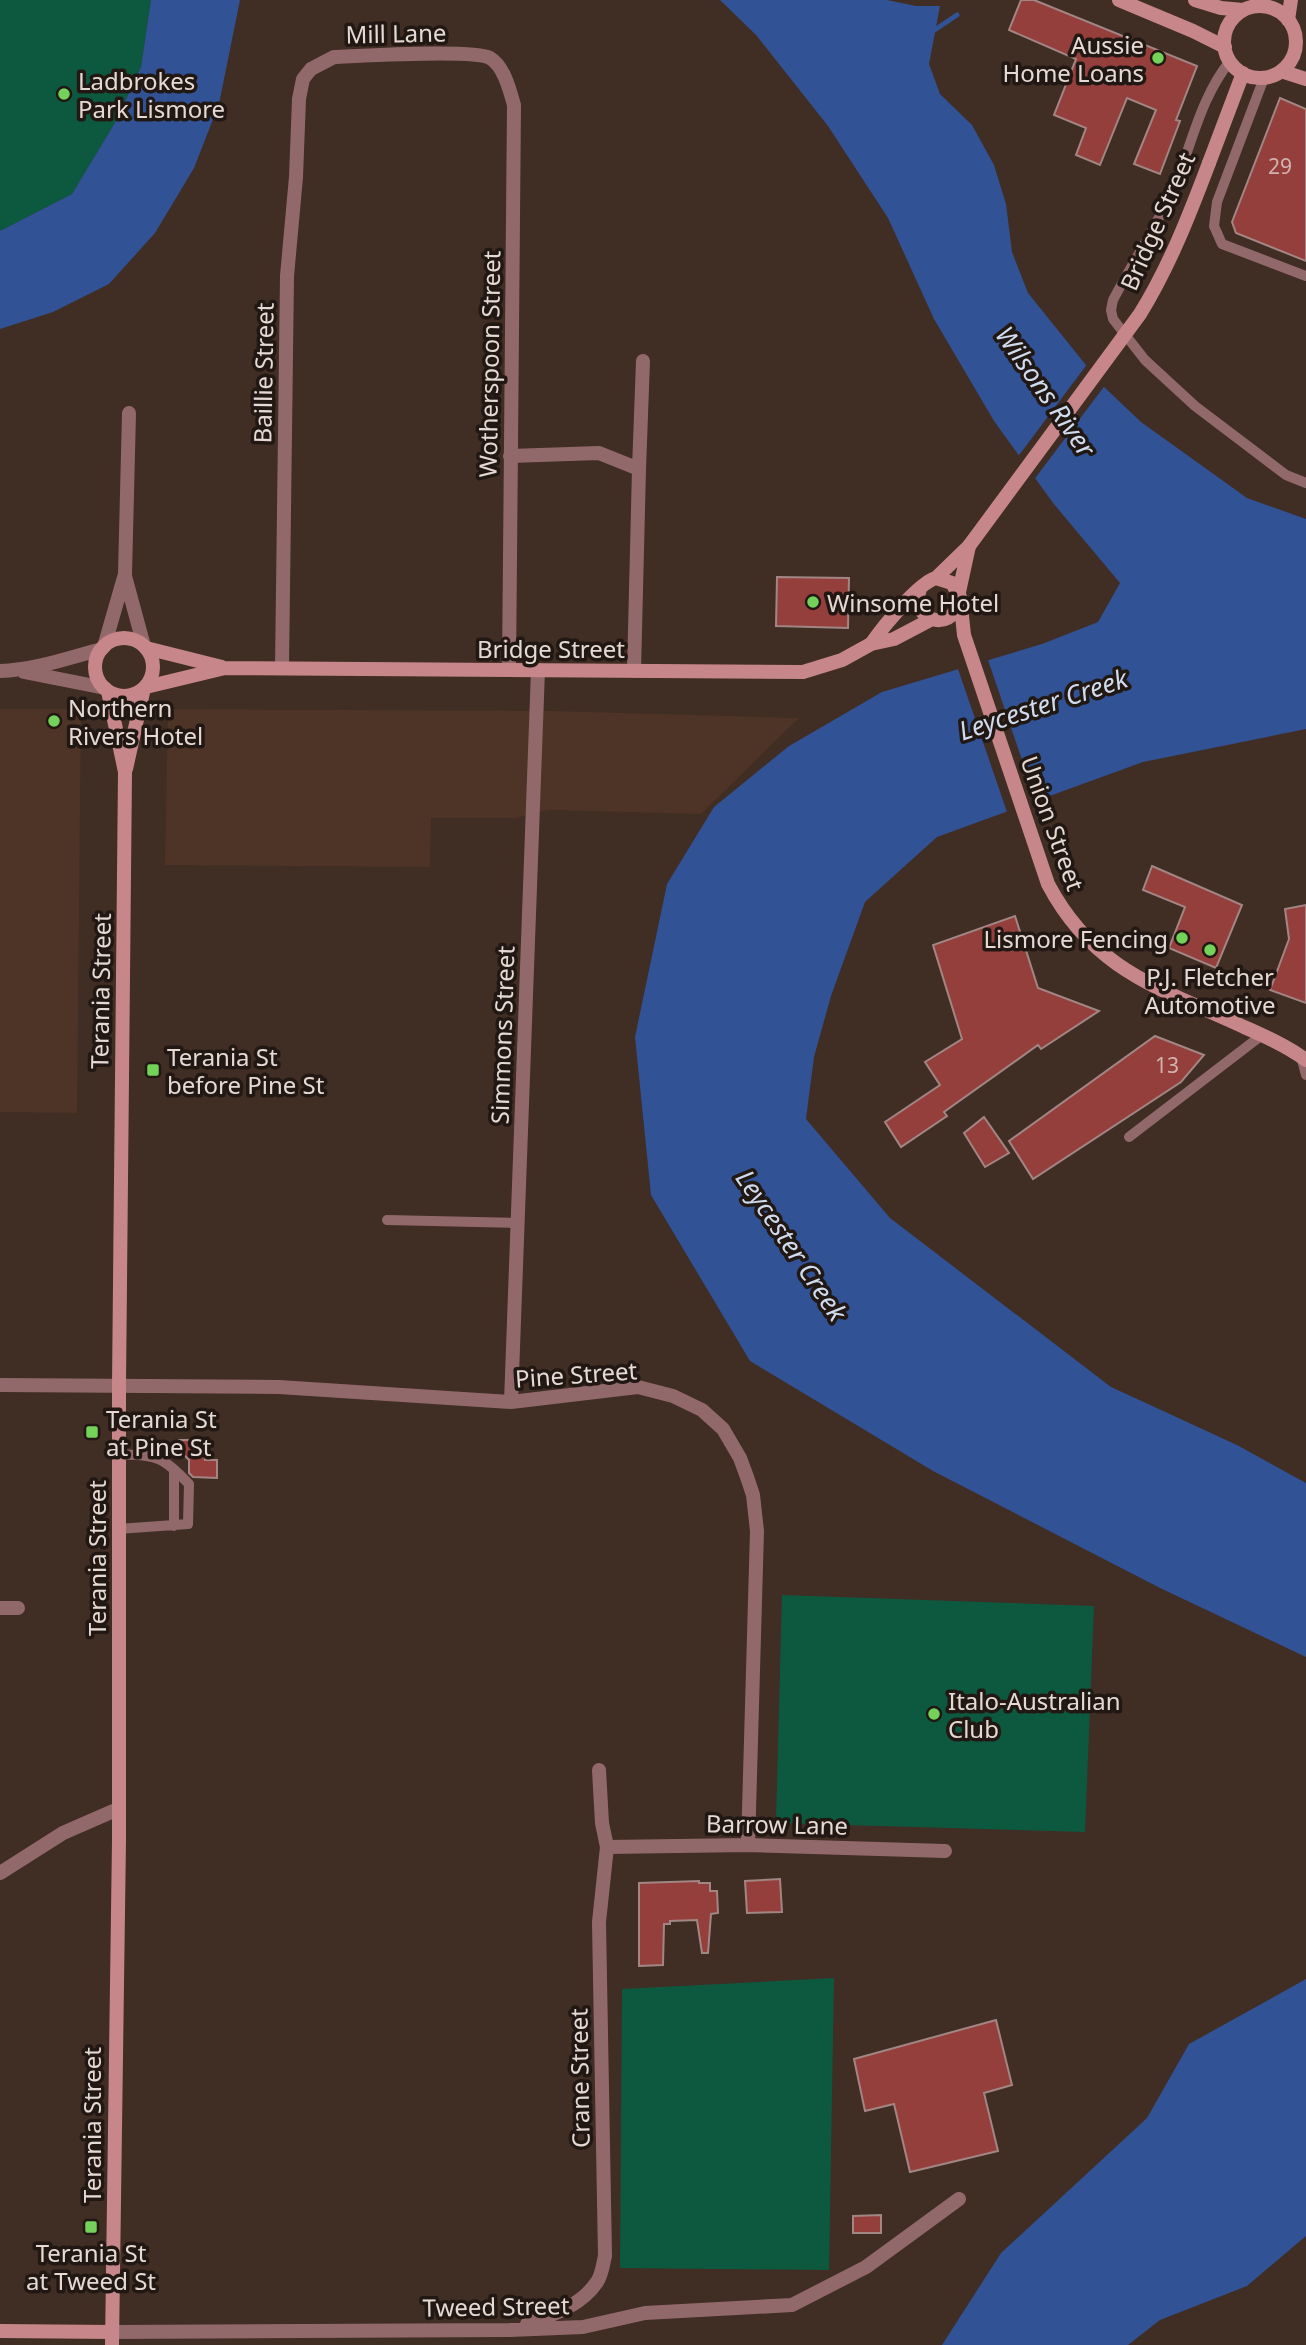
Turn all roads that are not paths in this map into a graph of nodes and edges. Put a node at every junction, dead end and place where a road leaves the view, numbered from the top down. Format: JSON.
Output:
{"nodes":[{"id":1,"x":1119,"y":0,"type":"edge"},
{"id":2,"x":1195,"y":0,"type":"edge"},
{"id":3,"x":1291,"y":0,"type":"edge"},
{"id":4,"x":1249,"y":6,"type":"edge"},
{"id":5,"x":1288,"y":20,"type":"junction"},
{"id":6,"x":1301,"y":39,"type":"edge"},
{"id":7,"x":1228,"y":54,"type":"junction"},
{"id":8,"x":495,"y":63,"type":"joint"},
{"id":9,"x":1280,"y":71,"type":"junction"},
{"id":10,"x":1243,"y":73,"type":"junction"},
{"id":11,"x":1264,"y":78,"type":"junction"},
{"id":12,"x":303,"y":79,"type":"joint"},
{"id":13,"x":1306,"y":79,"type":"edge"},
{"id":14,"x":1306,"y":276,"type":"edge"},
{"id":15,"x":642,"y":361,"type":"dead end"},
{"id":16,"x":129,"y":413,"type":"dead end"},
{"id":17,"x":510,"y":456,"type":"junction"},
{"id":18,"x":639,"y":469,"type":"junction"},
{"id":19,"x":1306,"y":483,"type":"edge"},
{"id":20,"x":969,"y":546,"type":"junction"},
{"id":21,"x":125,"y":574,"type":"junction"},
{"id":22,"x":936,"y":578,"type":"junction"},
{"id":23,"x":920,"y":589,"type":"junction"},
{"id":24,"x":960,"y":597,"type":"junction"},
{"id":25,"x":938,"y":620,"type":"junction"},
{"id":26,"x":964,"y":635,"type":"junction"},
{"id":27,"x":871,"y":644,"type":"junction"},
{"id":28,"x":145,"y":647,"type":"junction"},
{"id":29,"x":103,"y":648,"type":"junction"},
{"id":30,"x":282,"y":667,"type":"junction"},
{"id":31,"x":225,"y":668,"type":"junction"},
{"id":32,"x":509,"y":670,"type":"junction"},
{"id":33,"x":538,"y":670,"type":"junction"},
{"id":34,"x":0,"y":671,"type":"edge"},
{"id":35,"x":17,"y":671,"type":"junction"},
{"id":36,"x":634,"y":671,"type":"junction"},
{"id":37,"x":145,"y":687,"type":"junction"},
{"id":38,"x":106,"y":690,"type":"junction"},
{"id":39,"x":125,"y":772,"type":"junction"},
{"id":40,"x":1262,"y":1035,"type":"junction"},
{"id":41,"x":1304,"y":1058,"type":"edge"},
{"id":42,"x":1306,"y":1075,"type":"edge"},
{"id":43,"x":1129,"y":1137,"type":"dead end"},
{"id":44,"x":387,"y":1220,"type":"dead end"},
{"id":45,"x":518,"y":1223,"type":"junction"},
{"id":46,"x":0,"y":1385,"type":"edge"},
{"id":47,"x":119,"y":1385,"type":"junction"},
{"id":48,"x":511,"y":1402,"type":"junction"},
{"id":49,"x":119,"y":1454,"type":"junction"},
{"id":50,"x":118,"y":1529,"type":"junction"},
{"id":51,"x":0,"y":1608,"type":"edge"},
{"id":52,"x":18,"y":1608,"type":"dead end"},
{"id":53,"x":599,"y":1770,"type":"dead end"},
{"id":54,"x":118,"y":1809,"type":"junction"},
{"id":55,"x":748,"y":1845,"type":"junction"},
{"id":56,"x":607,"y":1847,"type":"junction"},
{"id":57,"x":946,"y":1851,"type":"dead end"},
{"id":58,"x":0,"y":1873,"type":"edge"},
{"id":59,"x":959,"y":2199,"type":"dead end"},
{"id":60,"x":510,"y":2330,"type":"junction"},
{"id":61,"x":0,"y":2331,"type":"edge"},
{"id":62,"x":113,"y":2339,"type":"edge"}],
"edges":[{"from":1,"to":7,"type":"main road"},
{"from":2,"to":4,"type":"main road"},
{"from":3,"to":5,"type":"main road"},
{"from":4,"to":5,"type":"main road"},
{"from":4,"to":7,"type":"main road"},
{"from":5,"to":6,"type":"main road"},
{"from":6,"to":9,"type":"main road"},
{"from":7,"to":10,"type":"main road"},
{"from":7,"to":19,"type":"lane"},
{"from":8,"to":12,"type":"street","name":"Mill Lane"},
{"from":8,"to":17,"type":"street","name":"Wotherspoon Street"},
{"from":9,"to":11,"type":"main road"},
{"from":9,"to":13,"type":"main road"},
{"from":10,"to":11,"type":"main road"},
{"from":10,"to":20,"type":"main road","name":"Bridge Street","bridge":true},
{"from":11,"to":14,"type":"lane","name":"Bridge Street"},
{"from":12,"to":30,"type":"street","name":"Baillie Street"},
{"from":15,"to":18,"type":"street"},
{"from":16,"to":21,"type":"street"},
{"from":17,"to":18,"type":"street"},
{"from":17,"to":32,"type":"street","name":"Wotherspoon Street"},
{"from":18,"to":36,"type":"street"},
{"from":20,"to":22,"type":"main road","name":"Bridge Street"},
{"from":20,"to":24,"type":"main road","name":"Bridge Street"},
{"from":21,"to":28,"type":"street"},
{"from":21,"to":29,"type":"street"},
{"from":22,"to":23,"type":"main road"},
{"from":22,"to":24,"type":"main road"},
{"from":23,"to":25,"type":"main road"},
{"from":23,"to":27,"type":"main road","name":"Bridge Street"},
{"from":24,"to":25,"type":"main road"},
{"from":24,"to":26,"type":"main road","name":"Union Street"},
{"from":25,"to":26,"type":"main road"},
{"from":25,"to":27,"type":"main road","name":"Bridge Street"},
{"from":26,"to":40,"type":"main road","name":"Union Street"},
{"from":27,"to":36,"type":"main road","name":"Bridge Street"},
{"from":28,"to":29,"type":"main road"},
{"from":28,"to":31,"type":"main road","name":"Bridge Street"},
{"from":28,"to":37,"type":"main road"},
{"from":29,"to":35,"type":"street"},
{"from":29,"to":38,"type":"main road"},
{"from":30,"to":31,"type":"main road","name":"Bridge Street"},
{"from":30,"to":32,"type":"main road","name":"Bridge Street"},
{"from":31,"to":37,"type":"main road","name":"Bridge Street"},
{"from":32,"to":33,"type":"main road","name":"Bridge Street"},
{"from":33,"to":36,"type":"main road","name":"Bridge Street"},
{"from":33,"to":45,"type":"street","name":"Simmons Street"},
{"from":34,"to":35,"type":"street"},
{"from":35,"to":38,"type":"street"},
{"from":37,"to":38,"type":"main road"},
{"from":37,"to":39,"type":"main road","name":"Terania Street"},
{"from":38,"to":39,"type":"main road","name":"Terania Street"},
{"from":39,"to":47,"type":"main road","name":"Terania Street"},
{"from":40,"to":41,"type":"main road","name":"Union Street"},
{"from":40,"to":43,"type":"lane"},
{"from":41,"to":42,"type":"lane"},
{"from":44,"to":45,"type":"lane"},
{"from":45,"to":48,"type":"street","name":"Simmons Street"},
{"from":46,"to":47,"type":"street","name":"Pine Street"},
{"from":47,"to":48,"type":"street","name":"Pine Street"},
{"from":47,"to":49,"type":"main road","name":"Terania Street"},
{"from":48,"to":55,"type":"street","name":"Pine Street"},
{"from":49,"to":50,"type":"main road","name":"Terania Street"},
{"from":49,"to":50,"type":"lane"},
{"from":50,"to":54,"type":"main road","name":"Terania Street"},
{"from":51,"to":52,"type":"street"},
{"from":53,"to":56,"type":"street","name":"Crane Street"},
{"from":54,"to":58,"type":"street"},
{"from":54,"to":62,"type":"main road","name":"Terania Street"},
{"from":55,"to":56,"type":"street","name":"Barrow Lane"},
{"from":55,"to":57,"type":"street","name":"Barrow Lane"},
{"from":56,"to":60,"type":"street","name":"Crane Street"},
{"from":59,"to":60,"type":"street","name":"Tweed Street"},
{"from":60,"to":62,"type":"street","name":"Tweed Street"},
{"from":61,"to":62,"type":"main road","name":"Tweed Street"}]}
